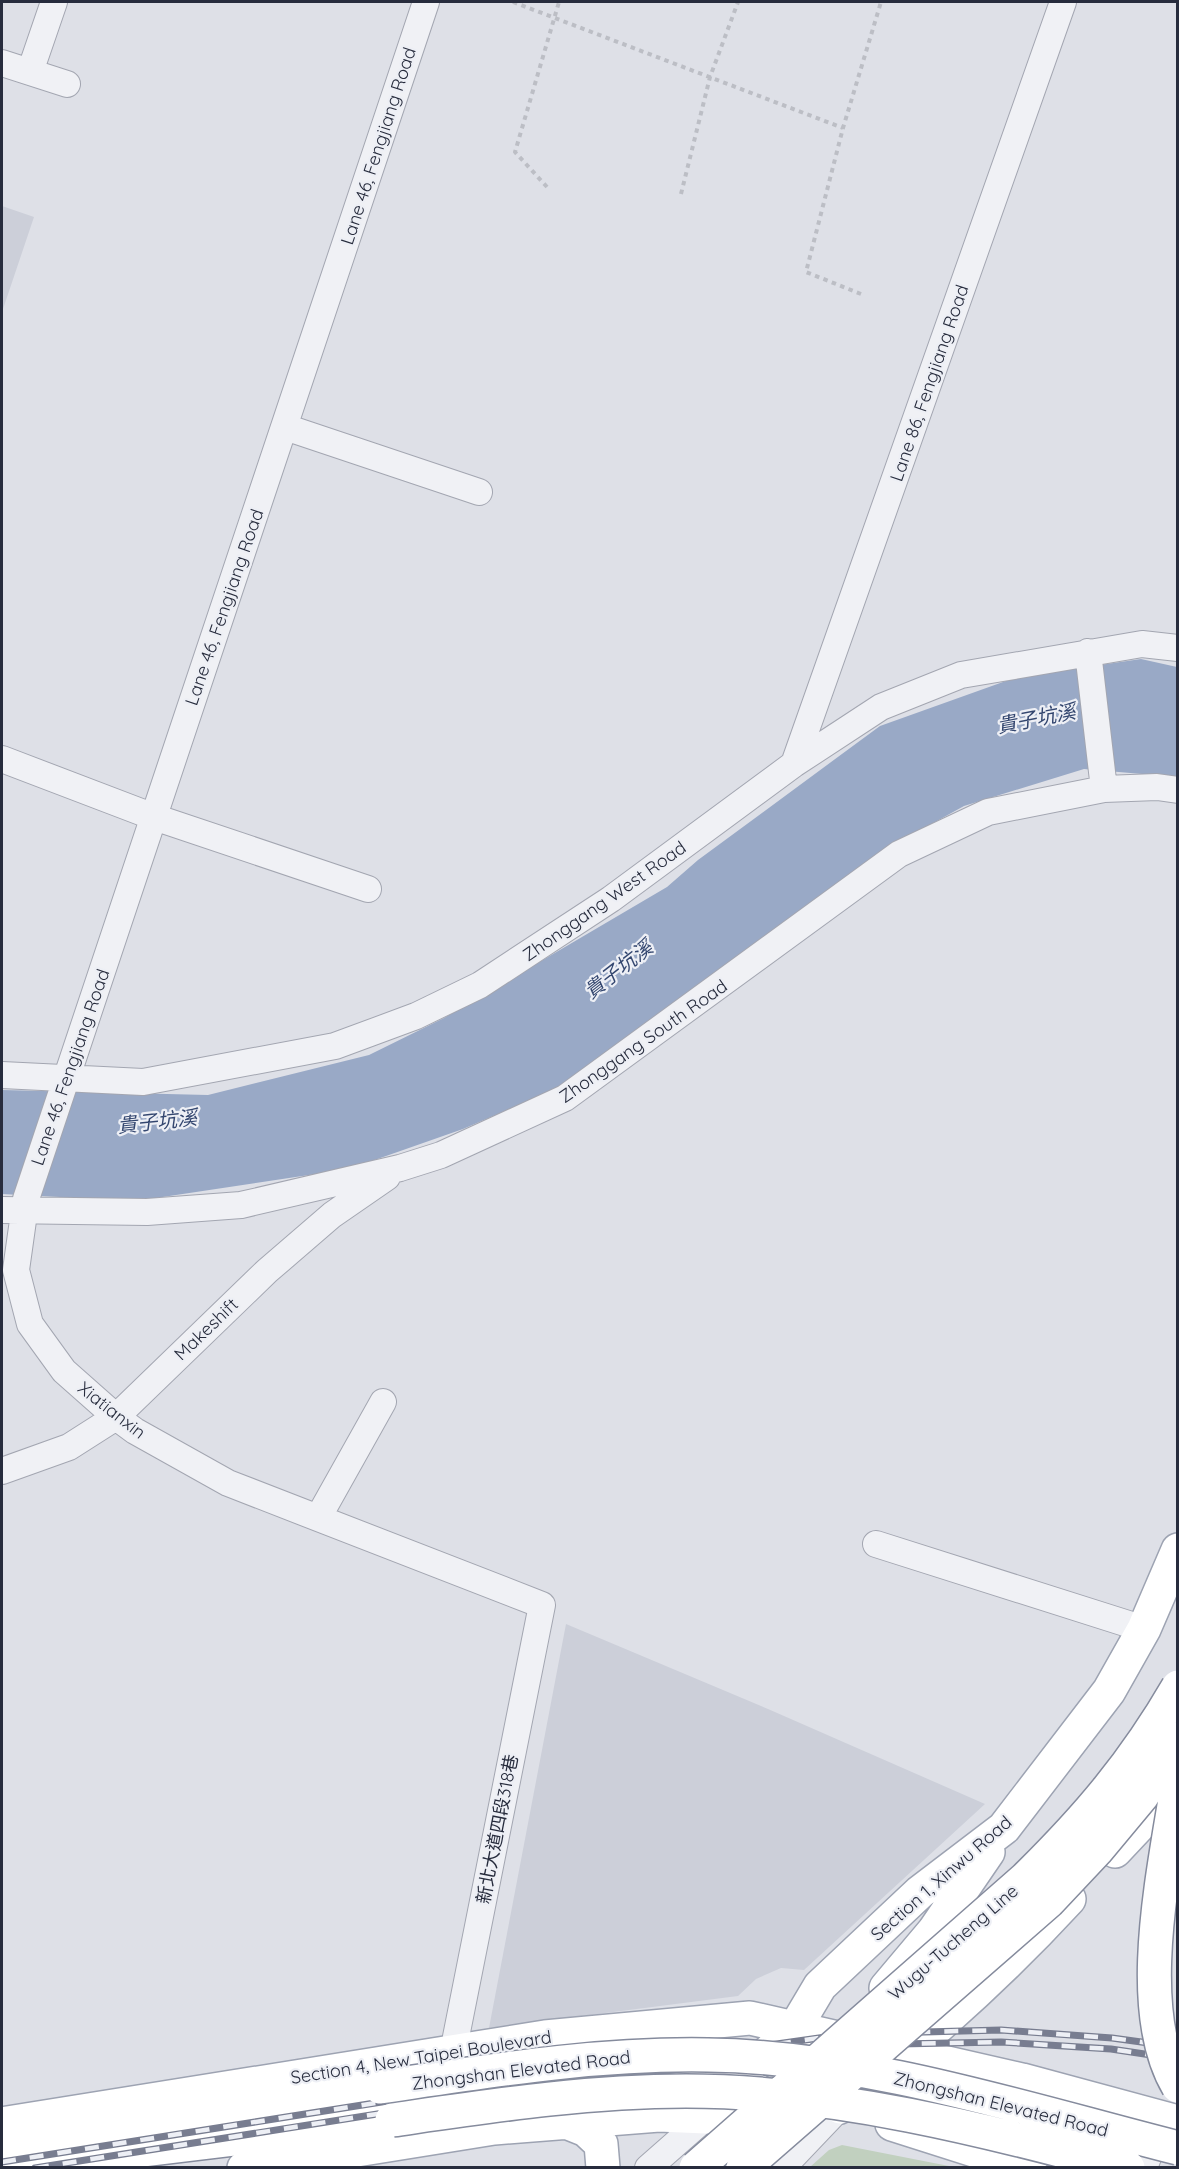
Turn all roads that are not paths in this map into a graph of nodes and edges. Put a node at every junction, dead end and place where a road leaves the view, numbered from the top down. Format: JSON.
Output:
{"nodes":[{"id":1,"x":54,"y":2,"type":"edge"},
{"id":2,"x":426,"y":2,"type":"edge"},
{"id":3,"x":1063,"y":2,"type":"edge"},
{"id":4,"x":2,"y":63,"type":"edge"},
{"id":5,"x":30,"y":72,"type":"junction"},
{"id":6,"x":67,"y":84,"type":"dead end"},
{"id":7,"x":285,"y":427,"type":"junction"},
{"id":8,"x":479,"y":492,"type":"dead end"},
{"id":9,"x":1178,"y":648,"type":"edge"},
{"id":10,"x":1088,"y":658,"type":"junction"},
{"id":11,"x":2,"y":759,"type":"edge"},
{"id":12,"x":794,"y":764,"type":"junction"},
{"id":13,"x":1102,"y":781,"type":"junction"},
{"id":14,"x":1178,"y":790,"type":"edge"},
{"id":15,"x":154,"y":817,"type":"junction"},
{"id":16,"x":368,"y":890,"type":"dead end"},
{"id":17,"x":2,"y":1075,"type":"edge"},
{"id":18,"x":65,"y":1083,"type":"junction"},
{"id":19,"x":400,"y":1168,"type":"junction"},
{"id":20,"x":16,"y":1207,"type":"edge"},
{"id":21,"x":383,"y":1402,"type":"dead end"},
{"id":22,"x":116,"y":1417,"type":"junction"},
{"id":23,"x":2,"y":1471,"type":"edge"},
{"id":24,"x":318,"y":1518,"type":"junction"},
{"id":25,"x":876,"y":1545,"type":"dead end"},
{"id":26,"x":1178,"y":1550,"type":"edge"},
{"id":27,"x":542,"y":1605,"type":"joint"},
{"id":28,"x":1144,"y":1629,"type":"junction"},
{"id":29,"x":1178,"y":1687,"type":"edge"},
{"id":30,"x":1178,"y":1738,"type":"edge"},
{"id":31,"x":1178,"y":1783,"type":"edge"},
{"id":32,"x":1004,"y":1828,"type":"junction"},
{"id":33,"x":795,"y":2028,"type":"junction"},
{"id":34,"x":841,"y":2040,"type":"junction"},
{"id":35,"x":453,"y":2052,"type":"junction"},
{"id":36,"x":907,"y":2056,"type":"junction"},
{"id":37,"x":739,"y":2079,"type":"junction"},
{"id":38,"x":1178,"y":2084,"type":"edge"},
{"id":39,"x":380,"y":2087,"type":"junction"},
{"id":40,"x":840,"y":2107,"type":"junction"},
{"id":41,"x":706,"y":2117,"type":"junction"},
{"id":42,"x":392,"y":2120,"type":"junction"},
{"id":43,"x":566,"y":2122,"type":"junction"},
{"id":44,"x":2,"y":2124,"type":"edge"},
{"id":45,"x":1172,"y":2125,"type":"edge"},
{"id":46,"x":2,"y":2142,"type":"edge"},
{"id":47,"x":1178,"y":2148,"type":"edge"},
{"id":48,"x":2,"y":2165,"type":"edge"},
{"id":49,"x":153,"y":2168,"type":"edge"},
{"id":50,"x":244,"y":2168,"type":"edge"},
{"id":51,"x":603,"y":2168,"type":"edge"},
{"id":52,"x":648,"y":2168,"type":"edge"},
{"id":53,"x":696,"y":2168,"type":"edge"},
{"id":54,"x":743,"y":2168,"type":"edge"},
{"id":55,"x":782,"y":2168,"type":"edge"},
{"id":56,"x":1030,"y":2168,"type":"edge"},
{"id":57,"x":1123,"y":2168,"type":"edge"},
{"id":58,"x":1128,"y":2168,"type":"edge"},
{"id":59,"x":1144,"y":2168,"type":"edge"}],
"edges":[{"from":1,"to":5,"type":"street"},
{"from":2,"to":7,"type":"street","name":"Lane 46, Fengjiang Road"},
{"from":3,"to":12,"type":"street","name":"Lane 86, Fengjiang Road"},
{"from":4,"to":5,"type":"street"},
{"from":5,"to":6,"type":"street"},
{"from":7,"to":8,"type":"street"},
{"from":7,"to":15,"type":"street","name":"Lane 46, Fengjiang Road"},
{"from":9,"to":10,"type":"street","name":"Zhonggang West Road"},
{"from":10,"to":12,"type":"street","name":"Zhonggang West Road"},
{"from":10,"to":13,"type":"street"},
{"from":11,"to":15,"type":"street"},
{"from":12,"to":18,"type":"street","name":"Zhonggang West Road"},
{"from":13,"to":14,"type":"street","name":"Zhonggang South Road"},
{"from":13,"to":19,"type":"street","name":"Zhonggang South Road"},
{"from":15,"to":16,"type":"street"},
{"from":15,"to":18,"type":"street","name":"Lane 46, Fengjiang Road"},
{"from":17,"to":18,"type":"street","name":"Zhonggang West Road"},
{"from":18,"to":20,"type":"street","name":"Lane 46, Fengjiang Road"},
{"from":19,"to":20,"type":"street","name":"Zhonggang South Road"},
{"from":19,"to":22,"type":"street","name":"Makeshift"},
{"from":20,"to":22,"type":"street","name":"Xiatianxin"},
{"from":21,"to":24,"type":"street"},
{"from":22,"to":23,"type":"street","name":"Makeshift"},
{"from":22,"to":24,"type":"street","name":"Xiatianxin"},
{"from":24,"to":27,"type":"street","name":"Xiatianxin"},
{"from":25,"to":28,"type":"street"},
{"from":26,"to":28,"type":"main road","name":"Section 1, Xinwu Road"},
{"from":27,"to":35,"type":"street","name":"新北大道四段318巷"},
{"from":28,"to":32,"type":"main road","name":"Section 1, Xinwu Road"},
{"from":29,"to":53,"type":"main road","name":"Wugu-Tucheng Line","bridge":true},
{"from":30,"to":54,"type":"main road","name":"Wugu-Tucheng Line","bridge":true},
{"from":31,"to":36,"type":"main road"},
{"from":31,"to":38,"type":"main road","bridge":true},
{"from":32,"to":33,"type":"main road","name":"Section 1, Xinwu Road"},
{"from":32,"to":34,"type":"main road"},
{"from":33,"to":34,"type":"main road","name":"Section 4, New Taipei Boulevard"},
{"from":33,"to":35,"type":"main road","name":"Section 4, New Taipei Boulevard"},
{"from":33,"to":37,"type":"main road","name":"Section 1, Xinwu Road"},
{"from":34,"to":36,"type":"main road","name":"Section 4, New Taipei Boulevard"},
{"from":34,"to":37,"type":"main road"},
{"from":34,"to":40,"type":"main road"},
{"from":35,"to":44,"type":"main road","name":"Section 4, New Taipei Boulevard"},
{"from":36,"to":40,"type":"main road"},
{"from":36,"to":45,"type":"main road","name":"Section 4, New Taipei Boulevard"},
{"from":37,"to":40,"type":"main road"},
{"from":37,"to":41,"type":"main road","name":"Section 1, Xinwu Road"},
{"from":37,"to":48,"type":"main road"},
{"from":38,"to":45,"type":"main road"},
{"from":39,"to":46,"type":"main road","name":"Zhongshan Elevated Road"},
{"from":39,"to":47,"type":"main road","name":"Zhongshan Elevated Road","bridge":true},
{"from":39,"to":48,"type":"main road"},
{"from":40,"to":41,"type":"main road"},
{"from":40,"to":55,"type":"street"},
{"from":40,"to":56,"type":"main road"},
{"from":41,"to":43,"type":"main road"},
{"from":41,"to":52,"type":"street"},
{"from":42,"to":48,"type":"main road"},
{"from":42,"to":49,"type":"main road","name":"Zhongshan Elevated Road"},
{"from":42,"to":58,"type":"main road","name":"Zhongshan Elevated Road","bridge":true},
{"from":43,"to":50,"type":"main road"},
{"from":43,"to":51,"type":"main road"},
{"from":45,"to":57,"type":"street"},
{"from":45,"to":59,"type":"street"}]}
